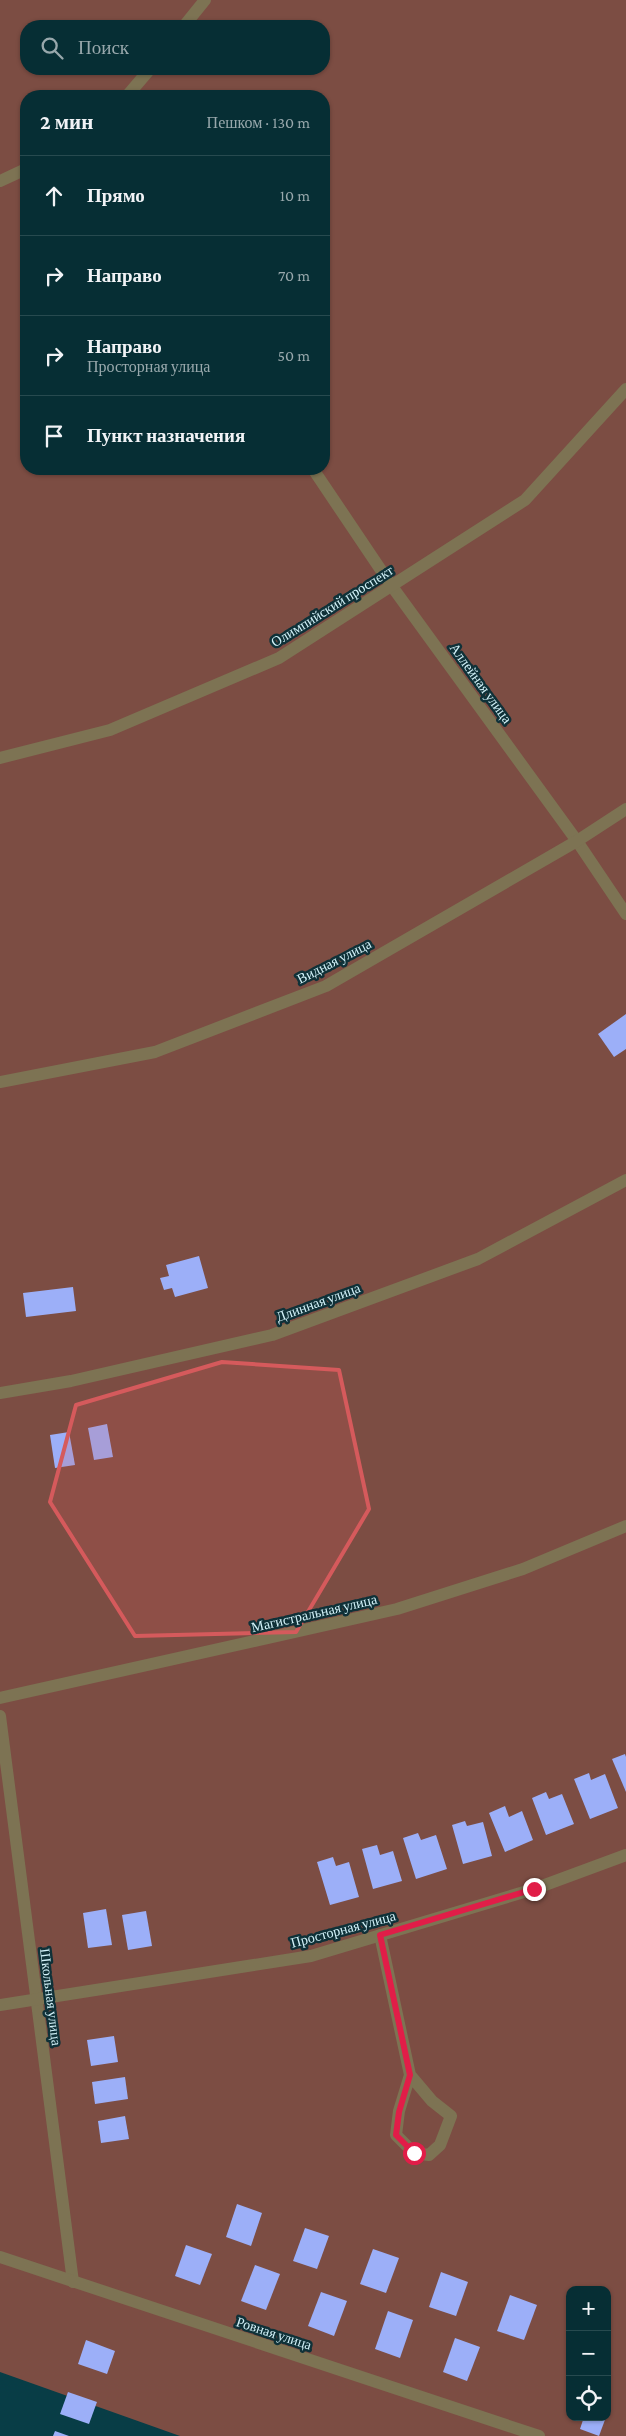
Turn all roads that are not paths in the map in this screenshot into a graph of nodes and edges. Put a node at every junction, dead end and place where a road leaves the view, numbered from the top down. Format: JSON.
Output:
{"nodes":[{"id":1,"x":205,"y":0,"type":"edge"},
{"id":2,"x":189,"y":20,"type":"edge"},
{"id":3,"x":145,"y":75,"type":"edge"},
{"id":4,"x":132,"y":90,"type":"edge"},
{"id":5,"x":20,"y":172,"type":"edge"},
{"id":6,"x":0,"y":181,"type":"edge"},
{"id":7,"x":626,"y":389,"type":"edge"},
{"id":8,"x":316,"y":475,"type":"edge"},
{"id":9,"x":391,"y":586,"type":"junction"},
{"id":10,"x":0,"y":758,"type":"edge"},
{"id":11,"x":626,"y":809,"type":"edge"},
{"id":12,"x":577,"y":842,"type":"junction"},
{"id":13,"x":626,"y":914,"type":"edge"},
{"id":14,"x":0,"y":1082,"type":"edge"},
{"id":15,"x":626,"y":1180,"type":"edge"},
{"id":16,"x":0,"y":1393,"type":"edge"},
{"id":17,"x":626,"y":1526,"type":"edge"},
{"id":18,"x":0,"y":1698,"type":"edge"},
{"id":19,"x":0,"y":1716,"type":"edge"},
{"id":20,"x":626,"y":1855,"type":"edge"},
{"id":21,"x":380,"y":1935,"type":"junction"},
{"id":22,"x":36,"y":2001,"type":"junction"},
{"id":23,"x":0,"y":2005,"type":"edge"},
{"id":24,"x":410,"y":2075,"type":"junction"},
{"id":25,"x":0,"y":2256,"type":"edge"},
{"id":26,"x":73,"y":2282,"type":"junction"},
{"id":27,"x":539,"y":2436,"type":"edge"}],
"edges":[{"from":1,"to":2,"type":"street"},
{"from":3,"to":4,"type":"street"},
{"from":5,"to":6,"type":"street"},
{"from":7,"to":9,"type":"street","name":"Олимпийский проспект"},
{"from":8,"to":9,"type":"street","name":"Аллейная улица"},
{"from":9,"to":10,"type":"street","name":"Олимпийский проспект"},
{"from":9,"to":12,"type":"street","name":"Аллейная улица"},
{"from":11,"to":12,"type":"street","name":"Видная улица"},
{"from":12,"to":13,"type":"street","name":"Аллейная улица"},
{"from":12,"to":14,"type":"street","name":"Видная улица"},
{"from":15,"to":16,"type":"street","name":"Длинная улица"},
{"from":17,"to":18,"type":"street","name":"Магистральная улица"},
{"from":19,"to":22,"type":"street","name":"Школьная улица"},
{"from":20,"to":21,"type":"street","name":"Просторная улица"},
{"from":21,"to":22,"type":"street","name":"Просторная улица"},
{"from":21,"to":24,"type":"street"},
{"from":22,"to":23,"type":"street","name":"Просторная улица"},
{"from":22,"to":26,"type":"street","name":"Школьная улица"},
{"from":24,"to":24,"type":"street"},
{"from":25,"to":26,"type":"street","name":"Ровная улица"},
{"from":26,"to":27,"type":"street","name":"Ровная улица"}]}
